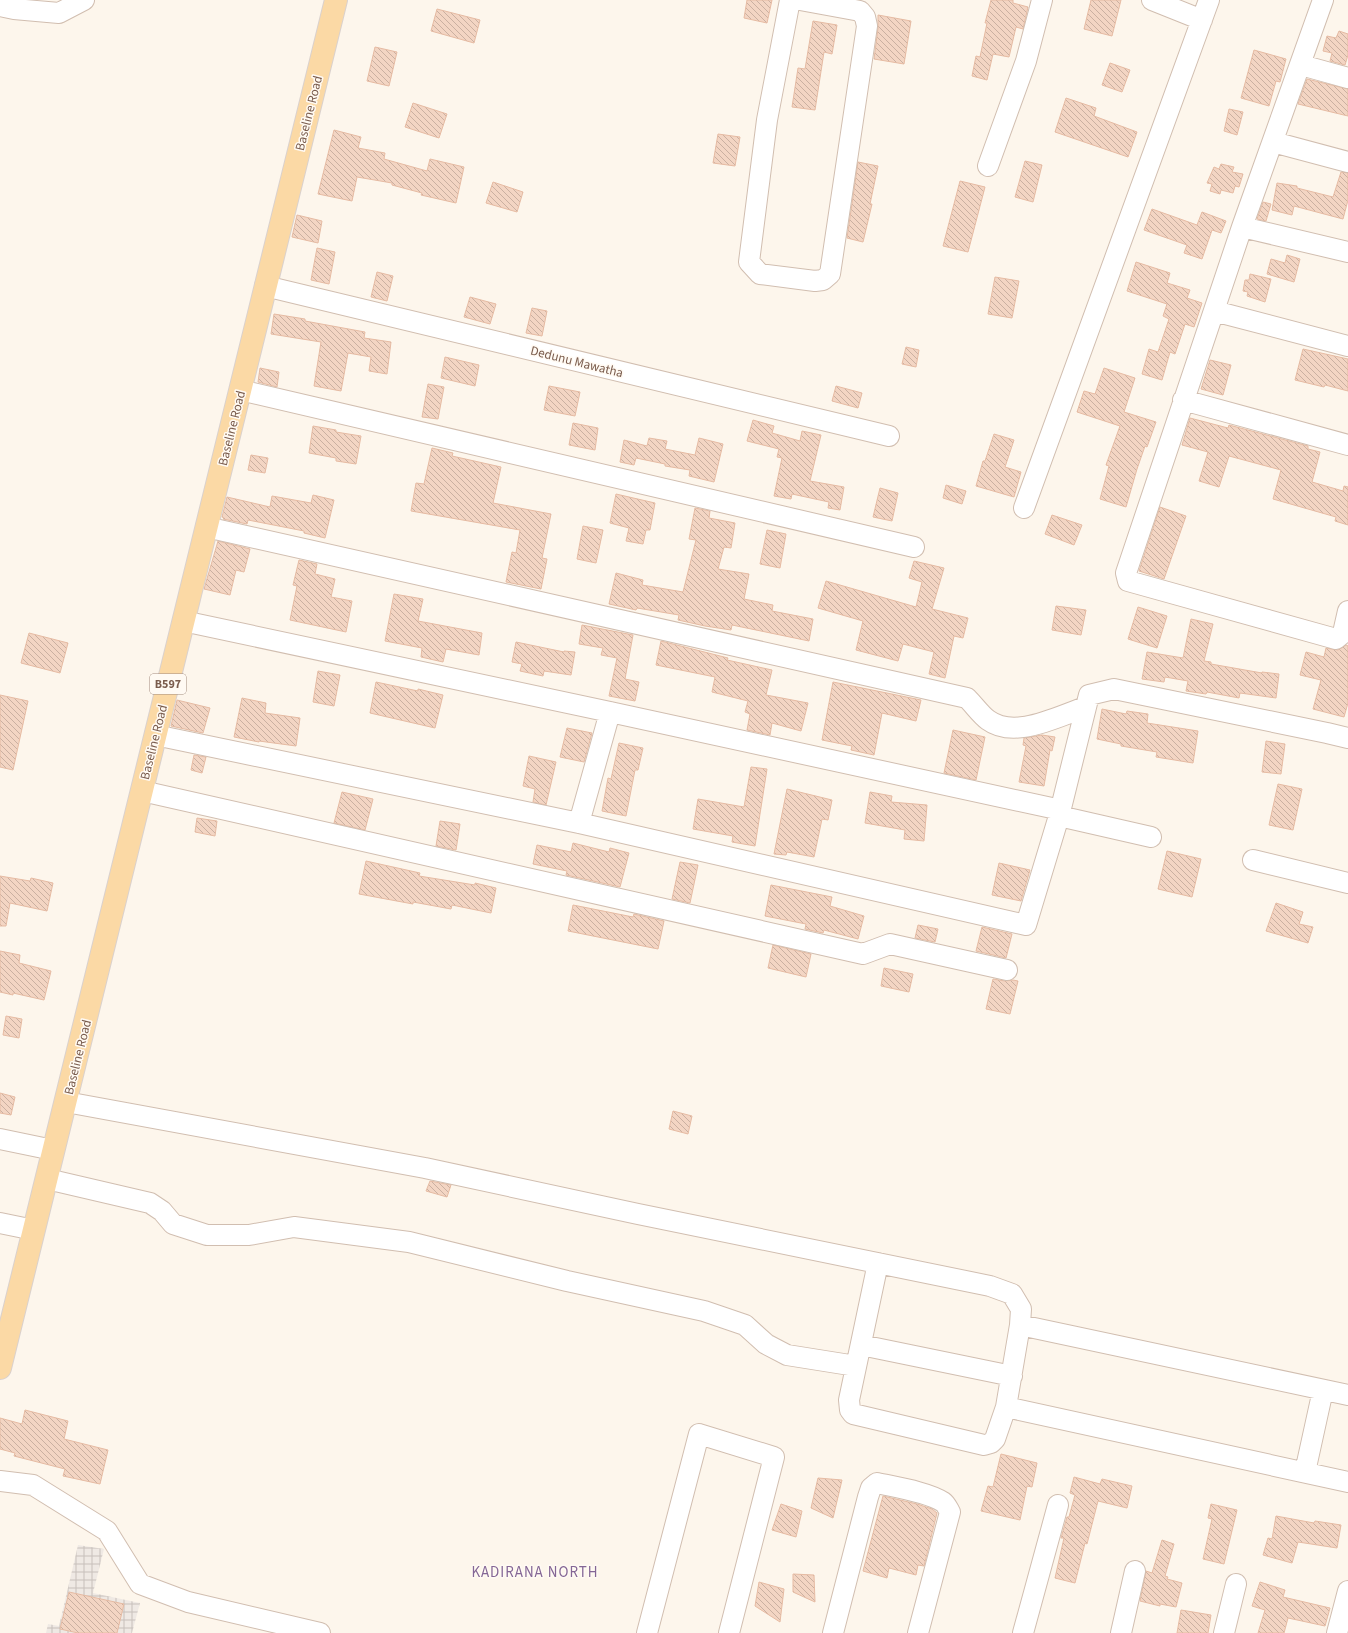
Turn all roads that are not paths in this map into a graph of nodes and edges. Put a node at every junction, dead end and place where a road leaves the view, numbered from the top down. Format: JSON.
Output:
{"nodes":[{"id":1,"x":84,"y":0,"type":"edge"},
{"id":2,"x":336,"y":0,"type":"edge"},
{"id":3,"x":790,"y":0,"type":"edge"},
{"id":4,"x":800,"y":0,"type":"edge"},
{"id":5,"x":1042,"y":0,"type":"edge"},
{"id":6,"x":1152,"y":0,"type":"edge"},
{"id":7,"x":1209,"y":0,"type":"edge"},
{"id":8,"x":1323,"y":0,"type":"edge"},
{"id":9,"x":0,"y":6,"type":"edge"},
{"id":10,"x":1202,"y":20,"type":"junction"},
{"id":11,"x":1301,"y":65,"type":"junction"},
{"id":12,"x":1348,"y":78,"type":"edge"},
{"id":13,"x":1273,"y":142,"type":"junction"},
{"id":14,"x":1348,"y":162,"type":"edge"},
{"id":15,"x":988,"y":166,"type":"dead end"},
{"id":16,"x":1242,"y":227,"type":"junction"},
{"id":17,"x":1348,"y":252,"type":"edge"},
{"id":18,"x":265,"y":286,"type":"junction"},
{"id":19,"x":1214,"y":311,"type":"junction"},
{"id":20,"x":1348,"y":346,"type":"edge"},
{"id":21,"x":240,"y":390,"type":"junction"},
{"id":22,"x":1183,"y":400,"type":"junction"},
{"id":23,"x":889,"y":436,"type":"dead end"},
{"id":24,"x":1348,"y":445,"type":"edge"},
{"id":25,"x":1024,"y":508,"type":"dead end"},
{"id":26,"x":206,"y":527,"type":"junction"},
{"id":27,"x":914,"y":546,"type":"dead end"},
{"id":28,"x":1348,"y":611,"type":"edge"},
{"id":29,"x":183,"y":621,"type":"junction"},
{"id":30,"x":1086,"y":707,"type":"junction"},
{"id":31,"x":610,"y":712,"type":"junction"},
{"id":32,"x":155,"y":735,"type":"junction"},
{"id":33,"x":1348,"y":738,"type":"edge"},
{"id":34,"x":142,"y":791,"type":"junction"},
{"id":35,"x":1060,"y":813,"type":"junction"},
{"id":36,"x":579,"y":823,"type":"junction"},
{"id":37,"x":1151,"y":837,"type":"dead end"},
{"id":38,"x":1253,"y":860,"type":"dead end"},
{"id":39,"x":1348,"y":883,"type":"edge"},
{"id":40,"x":1007,"y":970,"type":"dead end"},
{"id":41,"x":66,"y":1102,"type":"junction"},
{"id":42,"x":0,"y":1139,"type":"edge"},
{"id":43,"x":53,"y":1150,"type":"junction"},
{"id":44,"x":47,"y":1179,"type":"junction"},
{"id":45,"x":0,"y":1222,"type":"edge"},
{"id":46,"x":34,"y":1230,"type":"junction"},
{"id":47,"x":878,"y":1263,"type":"junction"},
{"id":48,"x":1020,"y":1325,"type":"junction"},
{"id":49,"x":861,"y":1345,"type":"junction"},
{"id":50,"x":856,"y":1366,"type":"junction"},
{"id":51,"x":0,"y":1368,"type":"edge"},
{"id":52,"x":1012,"y":1376,"type":"junction"},
{"id":53,"x":1323,"y":1390,"type":"junction"},
{"id":54,"x":1348,"y":1395,"type":"edge"},
{"id":55,"x":1006,"y":1407,"type":"junction"},
{"id":56,"x":1305,"y":1472,"type":"junction"},
{"id":57,"x":0,"y":1482,"type":"edge"},
{"id":58,"x":1348,"y":1482,"type":"edge"},
{"id":59,"x":1058,"y":1505,"type":"dead end"},
{"id":60,"x":1135,"y":1571,"type":"dead end"},
{"id":61,"x":1236,"y":1584,"type":"dead end"},
{"id":62,"x":1348,"y":1591,"type":"edge"},
{"id":63,"x":320,"y":1633,"type":"edge"},
{"id":64,"x":647,"y":1633,"type":"edge"},
{"id":65,"x":729,"y":1633,"type":"edge"},
{"id":66,"x":833,"y":1633,"type":"edge"},
{"id":67,"x":918,"y":1633,"type":"edge"},
{"id":68,"x":1023,"y":1633,"type":"edge"},
{"id":69,"x":1121,"y":1633,"type":"edge"},
{"id":70,"x":1224,"y":1633,"type":"edge"},
{"id":71,"x":1337,"y":1633,"type":"edge"}],
"edges":[{"from":1,"to":9,"type":"street"},
{"from":2,"to":18,"type":"main road","name":"Baseline Road","number":"B597"},
{"from":3,"to":4,"type":"street"},
{"from":5,"to":15,"type":"street"},
{"from":6,"to":10,"type":"street"},
{"from":7,"to":10,"type":"street"},
{"from":8,"to":11,"type":"street"},
{"from":10,"to":25,"type":"street"},
{"from":11,"to":12,"type":"street"},
{"from":11,"to":13,"type":"street"},
{"from":13,"to":14,"type":"street"},
{"from":13,"to":16,"type":"street"},
{"from":16,"to":17,"type":"street"},
{"from":16,"to":19,"type":"street"},
{"from":18,"to":21,"type":"main road","name":"Baseline Road","number":"B597"},
{"from":18,"to":23,"type":"street","name":"Dedunu Mawatha"},
{"from":19,"to":20,"type":"street"},
{"from":19,"to":22,"type":"street"},
{"from":21,"to":26,"type":"main road","name":"Baseline Road","number":"B597"},
{"from":21,"to":27,"type":"street"},
{"from":22,"to":24,"type":"street"},
{"from":22,"to":28,"type":"street"},
{"from":26,"to":29,"type":"main road","name":"Baseline Road","number":"B597"},
{"from":26,"to":30,"type":"street"},
{"from":29,"to":31,"type":"street"},
{"from":29,"to":32,"type":"main road","name":"Baseline Road","number":"B597"},
{"from":30,"to":33,"type":"street"},
{"from":30,"to":35,"type":"street"},
{"from":31,"to":35,"type":"street"},
{"from":31,"to":36,"type":"street"},
{"from":32,"to":34,"type":"main road","name":"Baseline Road","number":"B597"},
{"from":32,"to":36,"type":"street"},
{"from":34,"to":40,"type":"street"},
{"from":34,"to":41,"type":"main road","name":"Baseline Road","number":"B597"},
{"from":35,"to":36,"type":"street"},
{"from":35,"to":37,"type":"street"},
{"from":38,"to":39,"type":"street"},
{"from":41,"to":43,"type":"main road","name":"Baseline Road","number":"B597"},
{"from":41,"to":47,"type":"street"},
{"from":42,"to":43,"type":"street"},
{"from":43,"to":44,"type":"main road","name":"Baseline Road","number":"B597"},
{"from":44,"to":46,"type":"main road","name":"Baseline Road","number":"B597"},
{"from":44,"to":50,"type":"street"},
{"from":45,"to":46,"type":"street"},
{"from":46,"to":51,"type":"main road","name":"Baseline Road","number":"B597"},
{"from":47,"to":48,"type":"street"},
{"from":47,"to":49,"type":"street"},
{"from":48,"to":52,"type":"street"},
{"from":48,"to":53,"type":"street"},
{"from":49,"to":50,"type":"street"},
{"from":49,"to":52,"type":"street"},
{"from":50,"to":55,"type":"street"},
{"from":52,"to":55,"type":"street"},
{"from":53,"to":54,"type":"street"},
{"from":53,"to":56,"type":"street"},
{"from":55,"to":56,"type":"street"},
{"from":56,"to":58,"type":"street"},
{"from":57,"to":63,"type":"street"},
{"from":59,"to":68,"type":"street"},
{"from":60,"to":69,"type":"street"},
{"from":61,"to":70,"type":"street"},
{"from":62,"to":71,"type":"street"},
{"from":64,"to":65,"type":"street"},
{"from":66,"to":67,"type":"street"}]}
